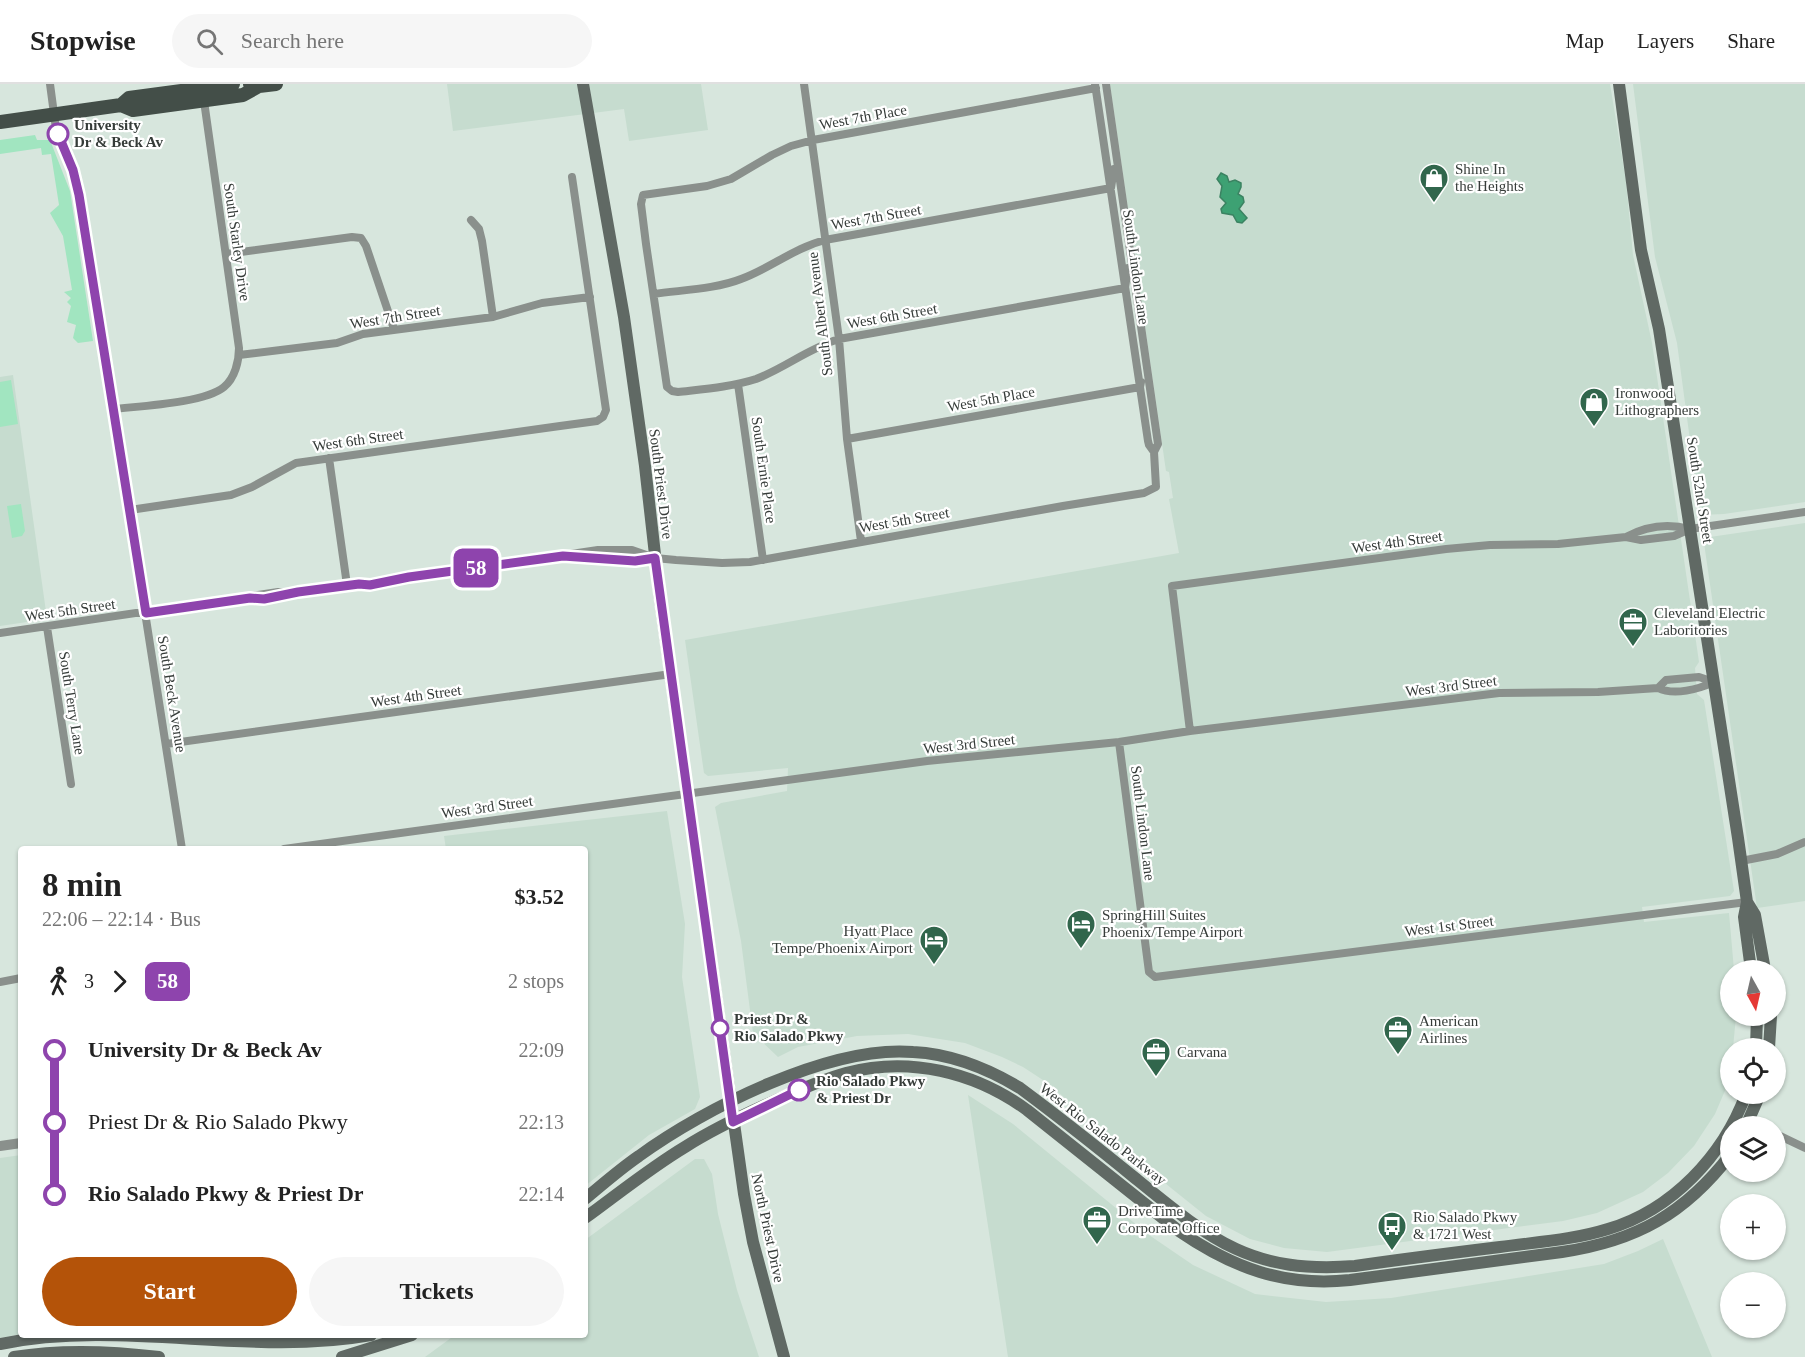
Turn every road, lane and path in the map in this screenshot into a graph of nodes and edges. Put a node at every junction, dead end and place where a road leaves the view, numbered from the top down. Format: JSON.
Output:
{"nodes":[{"id":1,"x":50,"y":84,"type":"edge"},
{"id":2,"x":233,"y":84,"type":"edge"},
{"id":3,"x":276,"y":84,"type":"edge"},
{"id":4,"x":583,"y":84,"type":"edge"},
{"id":5,"x":804,"y":84,"type":"edge"},
{"id":6,"x":1106,"y":84,"type":"edge"},
{"id":7,"x":1619,"y":84,"type":"edge"},
{"id":8,"x":254,"y":85,"type":"edge"},
{"id":9,"x":1096,"y":86,"type":"edge"},
{"id":10,"x":204,"y":100,"type":"junction"},
{"id":11,"x":121,"y":105,"type":"junction"},
{"id":12,"x":54,"y":114,"type":"junction"},
{"id":13,"x":0,"y":122,"type":"edge"},
{"id":14,"x":1113,"y":135,"type":"junction"},
{"id":15,"x":813,"y":140,"type":"junction"},
{"id":16,"x":1117,"y":160,"type":"junction"},
{"id":17,"x":572,"y":177,"type":"dead end"},
{"id":18,"x":1111,"y":188,"type":"junction"},
{"id":19,"x":471,"y":220,"type":"dead end"},
{"id":20,"x":825,"y":240,"type":"junction"},
{"id":21,"x":226,"y":254,"type":"junction"},
{"id":22,"x":1131,"y":259,"type":"junction"},
{"id":23,"x":1125,"y":288,"type":"junction"},
{"id":24,"x":654,"y":294,"type":"junction"},
{"id":25,"x":590,"y":297,"type":"junction"},
{"id":26,"x":493,"y":317,"type":"junction"},
{"id":27,"x":394,"y":329,"type":"junction"},
{"id":28,"x":839,"y":339,"type":"junction"},
{"id":29,"x":239,"y":355,"type":"junction"},
{"id":30,"x":1145,"y":355,"type":"junction"},
{"id":31,"x":738,"y":384,"type":"junction"},
{"id":32,"x":1140,"y":387,"type":"junction"},
{"id":33,"x":114,"y":409,"type":"junction"},
{"id":34,"x":847,"y":439,"type":"junction"},
{"id":35,"x":1155,"y":452,"type":"junction"},
{"id":36,"x":329,"y":458,"type":"junction"},
{"id":37,"x":1156,"y":487,"type":"joint"},
{"id":38,"x":130,"y":510,"type":"junction"},
{"id":39,"x":1805,"y":512,"type":"edge"},
{"id":40,"x":1690,"y":529,"type":"junction"},
{"id":41,"x":861,"y":541,"type":"junction"},
{"id":42,"x":655,"y":558,"type":"junction"},
{"id":43,"x":763,"y":560,"type":"junction"},
{"id":44,"x":347,"y":585,"type":"junction"},
{"id":45,"x":146,"y":613,"type":"junction"},
{"id":46,"x":47,"y":627,"type":"junction"},
{"id":47,"x":0,"y":633,"type":"edge"},
{"id":48,"x":671,"y":674,"type":"junction"},
{"id":49,"x":1714,"y":682,"type":"junction"},
{"id":50,"x":1191,"y":731,"type":"junction"},
{"id":51,"x":1119,"y":742,"type":"junction"},
{"id":52,"x":166,"y":744,"type":"junction"},
{"id":53,"x":71,"y":784,"type":"dead end"},
{"id":54,"x":687,"y":793,"type":"junction"},
{"id":55,"x":1805,"y":842,"type":"edge"},
{"id":56,"x":182,"y":846,"type":"edge"},
{"id":57,"x":306,"y":846,"type":"edge"},
{"id":58,"x":1741,"y":861,"type":"junction"},
{"id":59,"x":1747,"y":902,"type":"junction"},
{"id":60,"x":1749,"y":960,"type":"edge"},
{"id":61,"x":1763,"y":960,"type":"edge"},
{"id":62,"x":1155,"y":977,"type":"joint"},
{"id":63,"x":18,"y":979,"type":"edge"},
{"id":64,"x":0,"y":982,"type":"edge"},
{"id":65,"x":923,"y":1067,"type":"junction"},
{"id":66,"x":1000,"y":1076,"type":"junction"},
{"id":67,"x":730,"y":1103,"type":"junction"},
{"id":68,"x":733,"y":1122,"type":"junction"},
{"id":69,"x":1786,"y":1139,"type":"edge"},
{"id":70,"x":18,"y":1143,"type":"edge"},
{"id":71,"x":1720,"y":1143,"type":"edge"},
{"id":72,"x":0,"y":1146,"type":"edge"},
{"id":73,"x":1805,"y":1148,"type":"edge"},
{"id":74,"x":1720,"y":1168,"type":"edge"},
{"id":75,"x":1131,"y":1192,"type":"junction"},
{"id":76,"x":588,"y":1197,"type":"edge"},
{"id":77,"x":1179,"y":1214,"type":"junction"},
{"id":78,"x":588,"y":1216,"type":"edge"},
{"id":79,"x":1228,"y":1246,"type":"junction"},
{"id":80,"x":1221,"y":1258,"type":"junction"},
{"id":81,"x":48,"y":1338,"type":"edge"},
{"id":82,"x":110,"y":1338,"type":"edge"},
{"id":83,"x":120,"y":1338,"type":"edge"},
{"id":84,"x":359,"y":1338,"type":"edge"},
{"id":85,"x":402,"y":1338,"type":"edge"},
{"id":86,"x":0,"y":1344,"type":"edge"},
{"id":87,"x":108,"y":1352,"type":"junction"},
{"id":88,"x":14,"y":1357,"type":"edge"},
{"id":89,"x":159,"y":1357,"type":"edge"},
{"id":90,"x":342,"y":1357,"type":"edge"},
{"id":91,"x":784,"y":1357,"type":"edge"}],
"edges":[{"from":1,"to":12,"type":"street","name":"South Beck Avenue"},
{"from":2,"to":11,"type":"main road"},
{"from":3,"to":8,"type":"main road"},
{"from":4,"to":42,"type":"main road","name":"South Priest Drive"},
{"from":5,"to":15,"type":"street","name":"South Albert Avenue"},
{"from":6,"to":14,"type":"street","name":"South Lindon Lane"},
{"from":7,"to":40,"type":"main road","name":"South 52nd Street"},
{"from":8,"to":10,"type":"main road"},
{"from":9,"to":14,"type":"street"},
{"from":9,"to":15,"type":"street","name":"West 7th Place"},
{"from":9,"to":18,"type":"street","name":"South Lindon Lane"},
{"from":10,"to":11,"type":"main road"},
{"from":10,"to":21,"type":"street","name":"South Starley Drive"},
{"from":11,"to":12,"type":"main road"},
{"from":12,"to":13,"type":"main road"},
{"from":12,"to":33,"type":"street","name":"South Beck Avenue"},
{"from":14,"to":16,"type":"street","name":"South Lindon Lane"},
{"from":15,"to":20,"type":"street","name":"South Albert Avenue"},
{"from":15,"to":24,"type":"street","name":"West 7th Place"},
{"from":16,"to":18,"type":"street"},
{"from":16,"to":22,"type":"street","name":"South Lindon Lane"},
{"from":17,"to":25,"type":"street"},
{"from":18,"to":20,"type":"street","name":"West 7th Street"},
{"from":18,"to":23,"type":"street","name":"South Lindon Lane"},
{"from":19,"to":26,"type":"street"},
{"from":20,"to":24,"type":"street","name":"West 7th Street"},
{"from":20,"to":28,"type":"street","name":"South Albert Avenue"},
{"from":21,"to":27,"type":"street"},
{"from":21,"to":29,"type":"street","name":"South Starley Drive"},
{"from":22,"to":23,"type":"street"},
{"from":22,"to":30,"type":"street","name":"South Lindon Lane"},
{"from":23,"to":28,"type":"street","name":"West 6th Street"},
{"from":23,"to":32,"type":"street","name":"South Lindon Lane"},
{"from":24,"to":31,"type":"street","name":"West 6th Street"},
{"from":25,"to":26,"type":"street","name":"West 7th Street"},
{"from":25,"to":36,"type":"street","name":"West 6th Street"},
{"from":26,"to":27,"type":"street","name":"West 7th Street"},
{"from":27,"to":29,"type":"street","name":"West 7th Street"},
{"from":28,"to":31,"type":"street","name":"West 6th Street"},
{"from":28,"to":34,"type":"street","name":"South Albert Avenue"},
{"from":29,"to":33,"type":"street","name":"South Starley Drive"},
{"from":30,"to":32,"type":"street"},
{"from":30,"to":35,"type":"street","name":"South Lindon Lane"},
{"from":31,"to":43,"type":"street","name":"South Ernie Place"},
{"from":32,"to":34,"type":"street","name":"West 5th Place"},
{"from":32,"to":35,"type":"street","name":"South Lindon Lane"},
{"from":33,"to":38,"type":"street","name":"South Beck Avenue"},
{"from":34,"to":41,"type":"street","name":"South Albert Avenue"},
{"from":35,"to":37,"type":"street","name":"South Lindon Lane"},
{"from":36,"to":38,"type":"street","name":"West 6th Street"},
{"from":36,"to":44,"type":"street"},
{"from":37,"to":41,"type":"street","name":"West 5th Street"},
{"from":38,"to":45,"type":"street","name":"South Beck Avenue"},
{"from":39,"to":40,"type":"street","name":"West 4th Street"},
{"from":40,"to":49,"type":"main road","name":"South 52nd Street"},
{"from":40,"to":50,"type":"street","name":"West 4th Street"},
{"from":41,"to":43,"type":"street","name":"West 5th Street"},
{"from":42,"to":43,"type":"street","name":"West 5th Street"},
{"from":42,"to":44,"type":"street","name":"West 5th Street"},
{"from":42,"to":48,"type":"main road","name":"South Priest Drive"},
{"from":44,"to":45,"type":"street","name":"West 5th Street"},
{"from":45,"to":46,"type":"street","name":"West 5th Street"},
{"from":45,"to":52,"type":"street","name":"South Beck Avenue"},
{"from":46,"to":47,"type":"street","name":"West 5th Street"},
{"from":46,"to":53,"type":"street","name":"South Terry Lane"},
{"from":48,"to":52,"type":"street","name":"West 4th Street"},
{"from":48,"to":54,"type":"main road","name":"South Priest Drive"},
{"from":49,"to":50,"type":"street","name":"West 3rd Street"},
{"from":49,"to":58,"type":"main road","name":"South 52nd Street"},
{"from":50,"to":51,"type":"street","name":"West 3rd Street"},
{"from":51,"to":54,"type":"street","name":"West 3rd Street"},
{"from":51,"to":62,"type":"street","name":"South Lindon Lane"},
{"from":52,"to":56,"type":"street","name":"South Beck Avenue"},
{"from":54,"to":57,"type":"street","name":"West 3rd Street"},
{"from":54,"to":67,"type":"main road","name":"South Priest Drive"},
{"from":55,"to":58,"type":"street"},
{"from":58,"to":59,"type":"main road","name":"South 52nd Street"},
{"from":59,"to":60,"type":"main road"},
{"from":59,"to":61,"type":"main road"},
{"from":59,"to":62,"type":"street","name":"West 1st Street"},
{"from":63,"to":64,"type":"street"},
{"from":65,"to":66,"type":"main road"},
{"from":65,"to":68,"type":"main road","name":"West Rio Salado Parkway"},
{"from":65,"to":75,"type":"main road","name":"West Rio Salado Parkway"},
{"from":66,"to":67,"type":"main road","name":"West Rio Salado Parkway"},
{"from":66,"to":77,"type":"main road","name":"West Rio Salado Parkway"},
{"from":67,"to":68,"type":"main road","name":"North Priest Drive"},
{"from":67,"to":76,"type":"main road","name":"West Rio Salado Parkway"},
{"from":68,"to":78,"type":"main road","name":"West Rio Salado Parkway"},
{"from":68,"to":91,"type":"main road","name":"North Priest Drive"},
{"from":69,"to":73,"type":"street"},
{"from":70,"to":72,"type":"street"},
{"from":71,"to":79,"type":"main road","name":"West Rio Salado Parkway"},
{"from":74,"to":80,"type":"main road","name":"West Rio Salado Parkway"},
{"from":75,"to":77,"type":"main road"},
{"from":75,"to":80,"type":"main road","name":"West Rio Salado Parkway"},
{"from":77,"to":79,"type":"main road","name":"West Rio Salado Parkway"},
{"from":79,"to":80,"type":"main road"},
{"from":81,"to":86,"type":"main road"},
{"from":82,"to":87,"type":"main road"},
{"from":83,"to":84,"type":"main road"},
{"from":85,"to":90,"type":"main road"},
{"from":87,"to":88,"type":"main road"},
{"from":87,"to":89,"type":"main road"}]}
